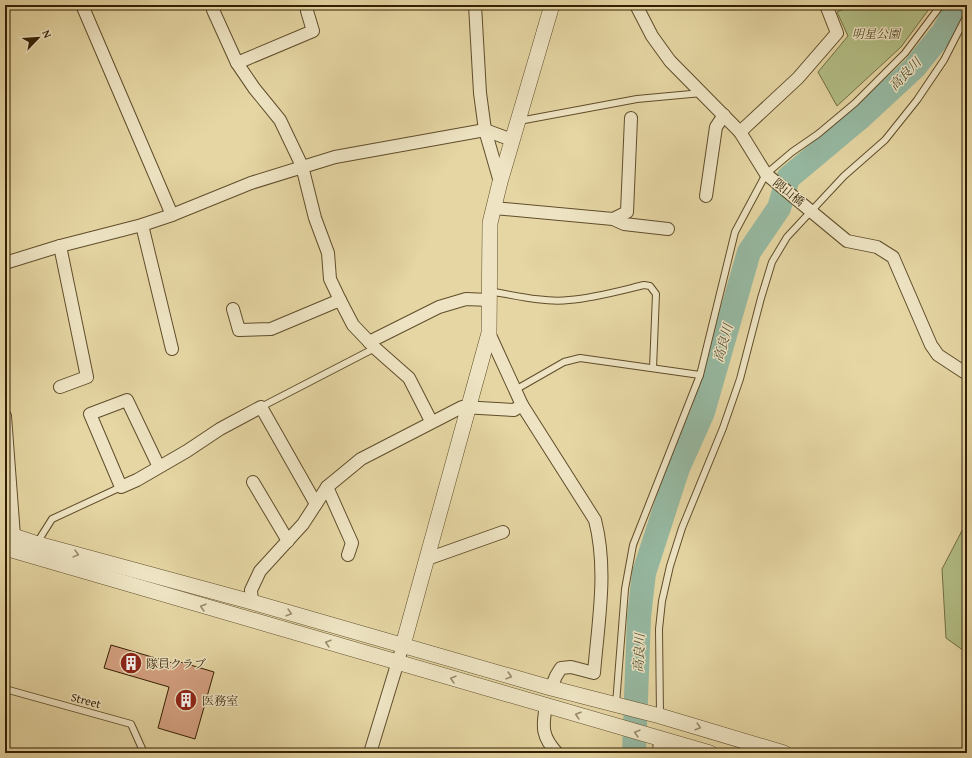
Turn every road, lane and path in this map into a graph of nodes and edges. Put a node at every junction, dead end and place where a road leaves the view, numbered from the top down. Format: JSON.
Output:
{"nodes":[{"id":1,"x":82,"y":5,"type":"edge"},
{"id":2,"x":213,"y":5,"type":"edge"},
{"id":3,"x":307,"y":5,"type":"edge"},
{"id":4,"x":475,"y":5,"type":"edge"},
{"id":5,"x":552,"y":5,"type":"edge"},
{"id":6,"x":636,"y":5,"type":"edge"},
{"id":7,"x":826,"y":5,"type":"edge"},
{"id":8,"x":941,"y":5,"type":"edge"},
{"id":9,"x":967,"y":15,"type":"edge"},
{"id":10,"x":237,"y":63,"type":"junction"},
{"id":11,"x":702,"y":93,"type":"junction"},
{"id":12,"x":724,"y":115,"type":"junction"},
{"id":13,"x":631,"y":118,"type":"dead end"},
{"id":14,"x":518,"y":121,"type":"junction"},
{"id":15,"x":485,"y":130,"type":"junction"},
{"id":16,"x":740,"y":132,"type":"junction"},
{"id":17,"x":512,"y":140,"type":"junction"},
{"id":18,"x":302,"y":166,"type":"junction"},
{"id":19,"x":766,"y":174,"type":"junction"},
{"id":20,"x":500,"y":182,"type":"junction"},
{"id":21,"x":706,"y":196,"type":"dead end"},
{"id":22,"x":494,"y":208,"type":"junction"},
{"id":23,"x":812,"y":211,"type":"junction"},
{"id":24,"x":172,"y":215,"type":"junction"},
{"id":25,"x":612,"y":219,"type":"junction"},
{"id":26,"x":142,"y":225,"type":"junction"},
{"id":27,"x":668,"y":229,"type":"dead end"},
{"id":28,"x":60,"y":246,"type":"junction"},
{"id":29,"x":5,"y":263,"type":"edge"},
{"id":30,"x":489,"y":296,"type":"junction"},
{"id":31,"x":340,"y":300,"type":"junction"},
{"id":32,"x":233,"y":309,"type":"dead end"},
{"id":33,"x":489,"y":333,"type":"junction"},
{"id":34,"x":372,"y":345,"type":"junction"},
{"id":35,"x":172,"y":349,"type":"dead end"},
{"id":36,"x":653,"y":368,"type":"junction"},
{"id":37,"x":967,"y":374,"type":"edge"},
{"id":38,"x":700,"y":375,"type":"junction"},
{"id":39,"x":60,"y":387,"type":"dead end"},
{"id":40,"x":515,"y":390,"type":"junction"},
{"id":41,"x":522,"y":405,"type":"junction"},
{"id":42,"x":261,"y":407,"type":"junction"},
{"id":43,"x":468,"y":407,"type":"junction"},
{"id":44,"x":5,"y":416,"type":"edge"},
{"id":45,"x":431,"y":421,"type":"junction"},
{"id":46,"x":159,"y":467,"type":"junction"},
{"id":47,"x":253,"y":482,"type":"dead end"},
{"id":48,"x":121,"y":487,"type":"junction"},
{"id":49,"x":327,"y":487,"type":"junction"},
{"id":50,"x":316,"y":504,"type":"junction"},
{"id":51,"x":503,"y":532,"type":"dead end"},
{"id":52,"x":288,"y":541,"type":"junction"},
{"id":53,"x":8,"y":544,"type":"edge"},
{"id":54,"x":38,"y":544,"type":"junction"},
{"id":55,"x":348,"y":555,"type":"dead end"},
{"id":56,"x":427,"y":559,"type":"junction"},
{"id":57,"x":252,"y":602,"type":"junction"},
{"id":58,"x":403,"y":645,"type":"junction"},
{"id":59,"x":399,"y":663,"type":"junction"},
{"id":60,"x":551,"y":688,"type":"junction"},
{"id":61,"x":5,"y":689,"type":"edge"},
{"id":62,"x":616,"y":705,"type":"junction"},
{"id":63,"x":546,"y":706,"type":"junction"},
{"id":64,"x":660,"y":716,"type":"junction"},
{"id":65,"x":659,"y":746,"type":"edge"},
{"id":66,"x":144,"y":753,"type":"edge"},
{"id":67,"x":370,"y":753,"type":"edge"},
{"id":68,"x":557,"y":753,"type":"edge"},
{"id":69,"x":710,"y":753,"type":"edge"},
{"id":70,"x":784,"y":753,"type":"edge"}],
"edges":[{"from":1,"to":24,"type":"street"},
{"from":2,"to":10,"type":"street"},
{"from":3,"to":10,"type":"street"},
{"from":4,"to":15,"type":"street"},
{"from":5,"to":14,"type":"street"},
{"from":6,"to":11,"type":"street","name":"隈山橋"},
{"from":7,"to":16,"type":"street"},
{"from":8,"to":19,"type":"lane"},
{"from":9,"to":23,"type":"lane"},
{"from":10,"to":18,"type":"street"},
{"from":11,"to":12,"type":"street","name":"隈山橋"},
{"from":11,"to":14,"type":"lane"},
{"from":12,"to":16,"type":"street","name":"隈山橋"},
{"from":12,"to":21,"type":"street"},
{"from":13,"to":25,"type":"street"},
{"from":14,"to":17,"type":"street"},
{"from":15,"to":17,"type":"street"},
{"from":15,"to":18,"type":"street"},
{"from":15,"to":20,"type":"street"},
{"from":16,"to":19,"type":"street","name":"隈山橋"},
{"from":17,"to":20,"type":"street"},
{"from":18,"to":24,"type":"street"},
{"from":18,"to":31,"type":"street"},
{"from":19,"to":23,"type":"street","name":"隈山橋"},
{"from":19,"to":38,"type":"lane"},
{"from":20,"to":22,"type":"street"},
{"from":22,"to":25,"type":"street"},
{"from":22,"to":30,"type":"street"},
{"from":23,"to":37,"type":"street","name":"隈山橋"},
{"from":23,"to":64,"type":"lane"},
{"from":24,"to":26,"type":"street"},
{"from":25,"to":27,"type":"street"},
{"from":26,"to":28,"type":"street"},
{"from":26,"to":35,"type":"street"},
{"from":28,"to":29,"type":"street"},
{"from":28,"to":39,"type":"street"},
{"from":30,"to":33,"type":"street"},
{"from":30,"to":34,"type":"street"},
{"from":30,"to":36,"type":"lane"},
{"from":31,"to":32,"type":"street"},
{"from":31,"to":34,"type":"street"},
{"from":33,"to":40,"type":"street"},
{"from":33,"to":43,"type":"street"},
{"from":34,"to":42,"type":"lane"},
{"from":34,"to":45,"type":"street"},
{"from":36,"to":38,"type":"lane"},
{"from":36,"to":40,"type":"lane"},
{"from":38,"to":62,"type":"lane"},
{"from":40,"to":41,"type":"street"},
{"from":41,"to":43,"type":"street"},
{"from":41,"to":60,"type":"street"},
{"from":42,"to":46,"type":"street"},
{"from":42,"to":50,"type":"street"},
{"from":43,"to":45,"type":"street"},
{"from":43,"to":56,"type":"street"},
{"from":44,"to":53,"type":"street"},
{"from":45,"to":49,"type":"street"},
{"from":46,"to":48,"type":"street"},
{"from":46,"to":48,"type":"street"},
{"from":47,"to":52,"type":"street"},
{"from":48,"to":54,"type":"lane"},
{"from":49,"to":50,"type":"street"},
{"from":49,"to":55,"type":"street"},
{"from":50,"to":52,"type":"street"},
{"from":51,"to":56,"type":"street"},
{"from":52,"to":57,"type":"street"},
{"from":53,"to":54,"type":"street"},
{"from":59,"to":53,"type":"street","one_way":true},
{"from":54,"to":57,"type":"street","one_way":true},
{"from":56,"to":58,"type":"street"},
{"from":57,"to":58,"type":"street","one_way":true},
{"from":58,"to":59,"type":"street"},
{"from":58,"to":60,"type":"street","one_way":true},
{"from":63,"to":59,"type":"street","one_way":true},
{"from":59,"to":67,"type":"street"},
{"from":60,"to":62,"type":"street"},
{"from":61,"to":66,"type":"lane","name":"Street"},
{"from":62,"to":64,"type":"street"},
{"from":65,"to":63,"type":"street","one_way":true},
{"from":63,"to":68,"type":"street"},
{"from":64,"to":70,"type":"street","one_way":true},
{"from":65,"to":69,"type":"street"}]}
